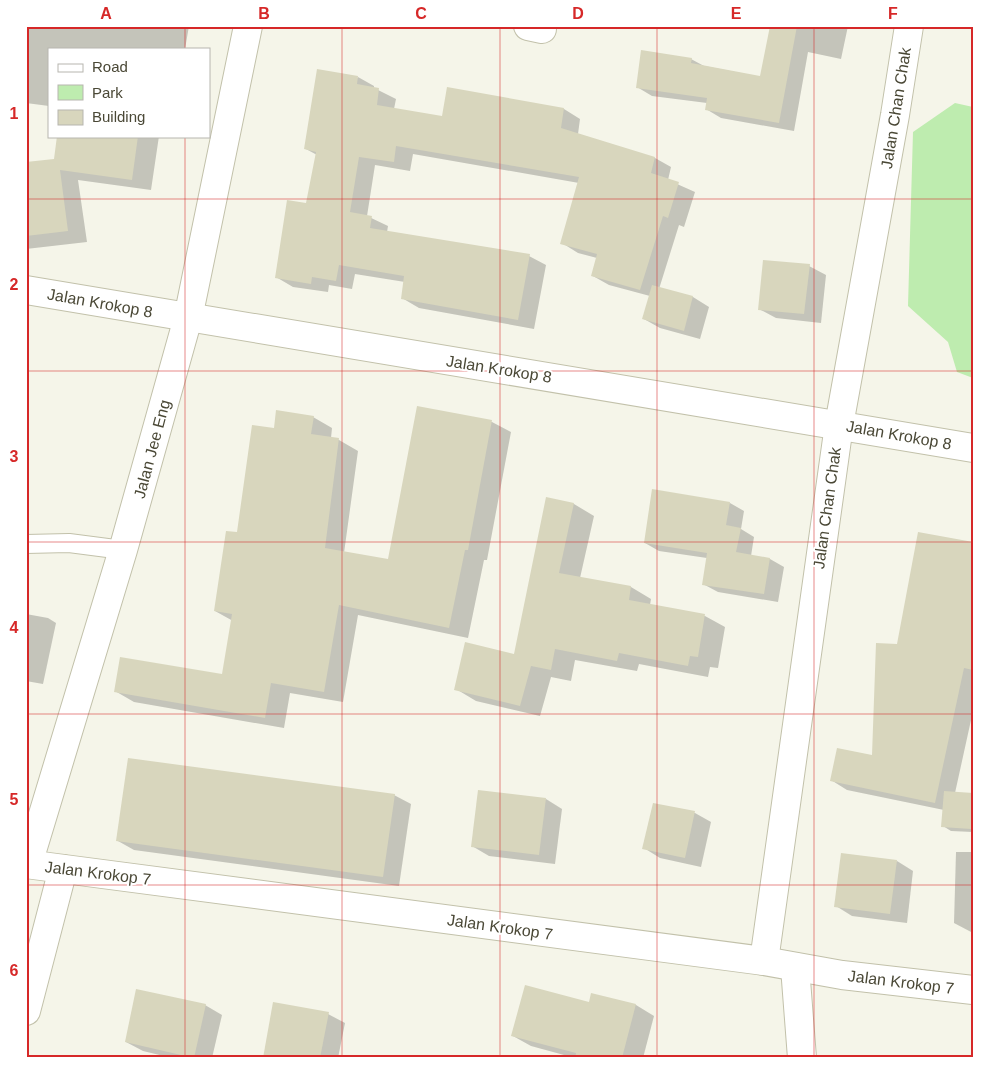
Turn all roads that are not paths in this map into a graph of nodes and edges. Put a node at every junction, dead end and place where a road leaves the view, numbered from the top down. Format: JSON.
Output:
{"nodes":[{"id":1,"x":248,"y":26,"type":"edge"},
{"id":2,"x":909,"y":26,"type":"edge"},
{"id":3,"x":26,"y":290,"type":"edge"},
{"id":4,"x":188,"y":318,"type":"junction"},
{"id":5,"x":839,"y":425,"type":"junction"},
{"id":6,"x":973,"y":448,"type":"edge"},
{"id":7,"x":26,"y":544,"type":"edge"},
{"id":8,"x":123,"y":550,"type":"junction"},
{"id":9,"x":27,"y":864,"type":"edge"},
{"id":10,"x":64,"y":869,"type":"junction"},
{"id":11,"x":764,"y":961,"type":"junction"},
{"id":12,"x":795,"y":967,"type":"junction"},
{"id":13,"x":973,"y":990,"type":"edge"},
{"id":14,"x":26,"y":1011,"type":"edge"},
{"id":15,"x":802,"y":1058,"type":"edge"}],
"edges":[{"from":1,"to":4,"type":"street","name":"Jalan Jee Eng"},
{"from":2,"to":5,"type":"street","name":"Jalan Chan Chak"},
{"from":3,"to":4,"type":"street","name":"Jalan Krokop 8"},
{"from":4,"to":5,"type":"street","name":"Jalan Krokop 8"},
{"from":4,"to":8,"type":"street","name":"Jalan Jee Eng"},
{"from":5,"to":6,"type":"street","name":"Jalan Krokop 8"},
{"from":5,"to":11,"type":"street","name":"Jalan Chan Chak"},
{"from":7,"to":8,"type":"lane"},
{"from":8,"to":9,"type":"street","name":"Jalan Jee Eng"},
{"from":9,"to":10,"type":"street","name":"Jalan Krokop 7"},
{"from":10,"to":11,"type":"street","name":"Jalan Krokop 7"},
{"from":10,"to":14,"type":"street"},
{"from":11,"to":12,"type":"street","name":"Jalan Krokop 7"},
{"from":12,"to":13,"type":"street","name":"Jalan Krokop 7"},
{"from":12,"to":15,"type":"street"}]}
